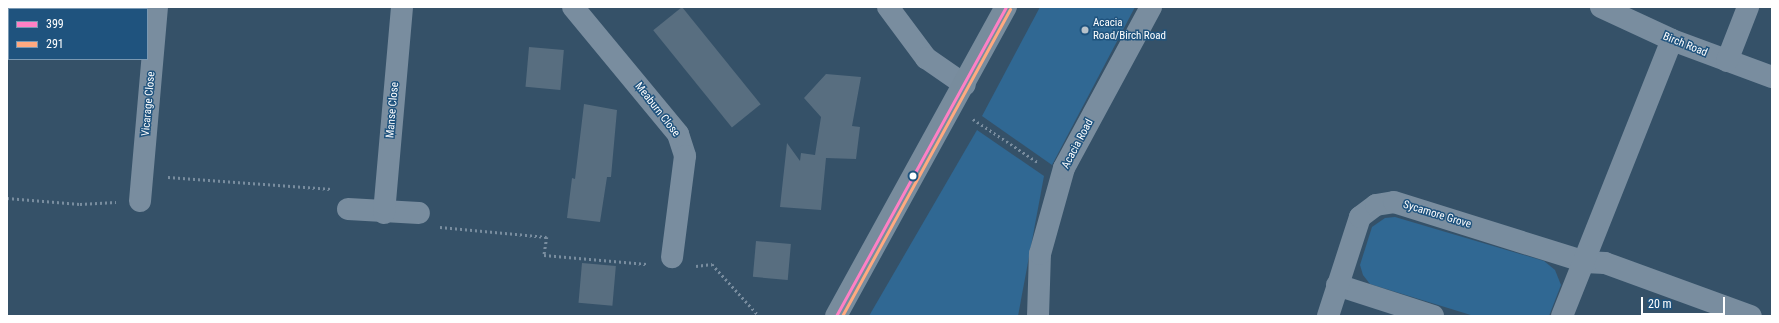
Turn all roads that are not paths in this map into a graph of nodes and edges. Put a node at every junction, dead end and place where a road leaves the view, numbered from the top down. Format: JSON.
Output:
{"nodes":[{"id":1,"x":157,"y":7,"type":"edge"},
{"id":2,"x":402,"y":7,"type":"edge"},
{"id":3,"x":574,"y":7,"type":"edge"},
{"id":4,"x":888,"y":7,"type":"edge"},
{"id":5,"x":1006,"y":7,"type":"edge"},
{"id":6,"x":1151,"y":7,"type":"edge"},
{"id":7,"x":1601,"y":7,"type":"edge"},
{"id":8,"x":1748,"y":7,"type":"edge"},
{"id":9,"x":1672,"y":40,"type":"junction"},
{"id":10,"x":1727,"y":61,"type":"junction"},
{"id":11,"x":1772,"y":77,"type":"edge"},
{"id":12,"x":965,"y":85,"type":"junction"},
{"id":13,"x":140,"y":200,"type":"road end"},
{"id":14,"x":348,"y":209,"type":"road end"},
{"id":15,"x":384,"y":213,"type":"junction"},
{"id":16,"x":419,"y":213,"type":"road end"},
{"id":17,"x":671,"y":261,"type":"road end"},
{"id":18,"x":1585,"y":262,"type":"junction"},
{"id":19,"x":1337,"y":285,"type":"junction"},
{"id":20,"x":836,"y":316,"type":"edge"},
{"id":21,"x":1038,"y":316,"type":"edge"},
{"id":22,"x":1328,"y":316,"type":"edge"},
{"id":23,"x":1433,"y":316,"type":"edge"},
{"id":24,"x":1562,"y":316,"type":"edge"},
{"id":25,"x":1751,"y":316,"type":"edge"}],
"edges":[{"from":1,"to":13,"type":"street","name":"Vicarage Close"},
{"from":2,"to":15,"type":"street","name":"Manse Close"},
{"from":3,"to":17,"type":"street","name":"Meaburn Close"},
{"from":4,"to":12,"type":"street"},
{"from":5,"to":12,"type":"main road"},
{"from":6,"to":21,"type":"street","name":"Acacia Road"},
{"from":7,"to":9,"type":"street","name":"Birch Road"},
{"from":8,"to":10,"type":"street"},
{"from":9,"to":10,"type":"street","name":"Birch Road"},
{"from":9,"to":18,"type":"street"},
{"from":10,"to":11,"type":"street","name":"Birch Road"},
{"from":12,"to":20,"type":"main road"},
{"from":14,"to":15,"type":"street"},
{"from":15,"to":16,"type":"street"},
{"from":18,"to":19,"type":"street","name":"Sycamore Grove"},
{"from":18,"to":24,"type":"street"},
{"from":18,"to":25,"type":"street","name":"Sycamore Grove"},
{"from":19,"to":22,"type":"street","name":"Sycamore Grove"},
{"from":19,"to":23,"type":"street"}]}
